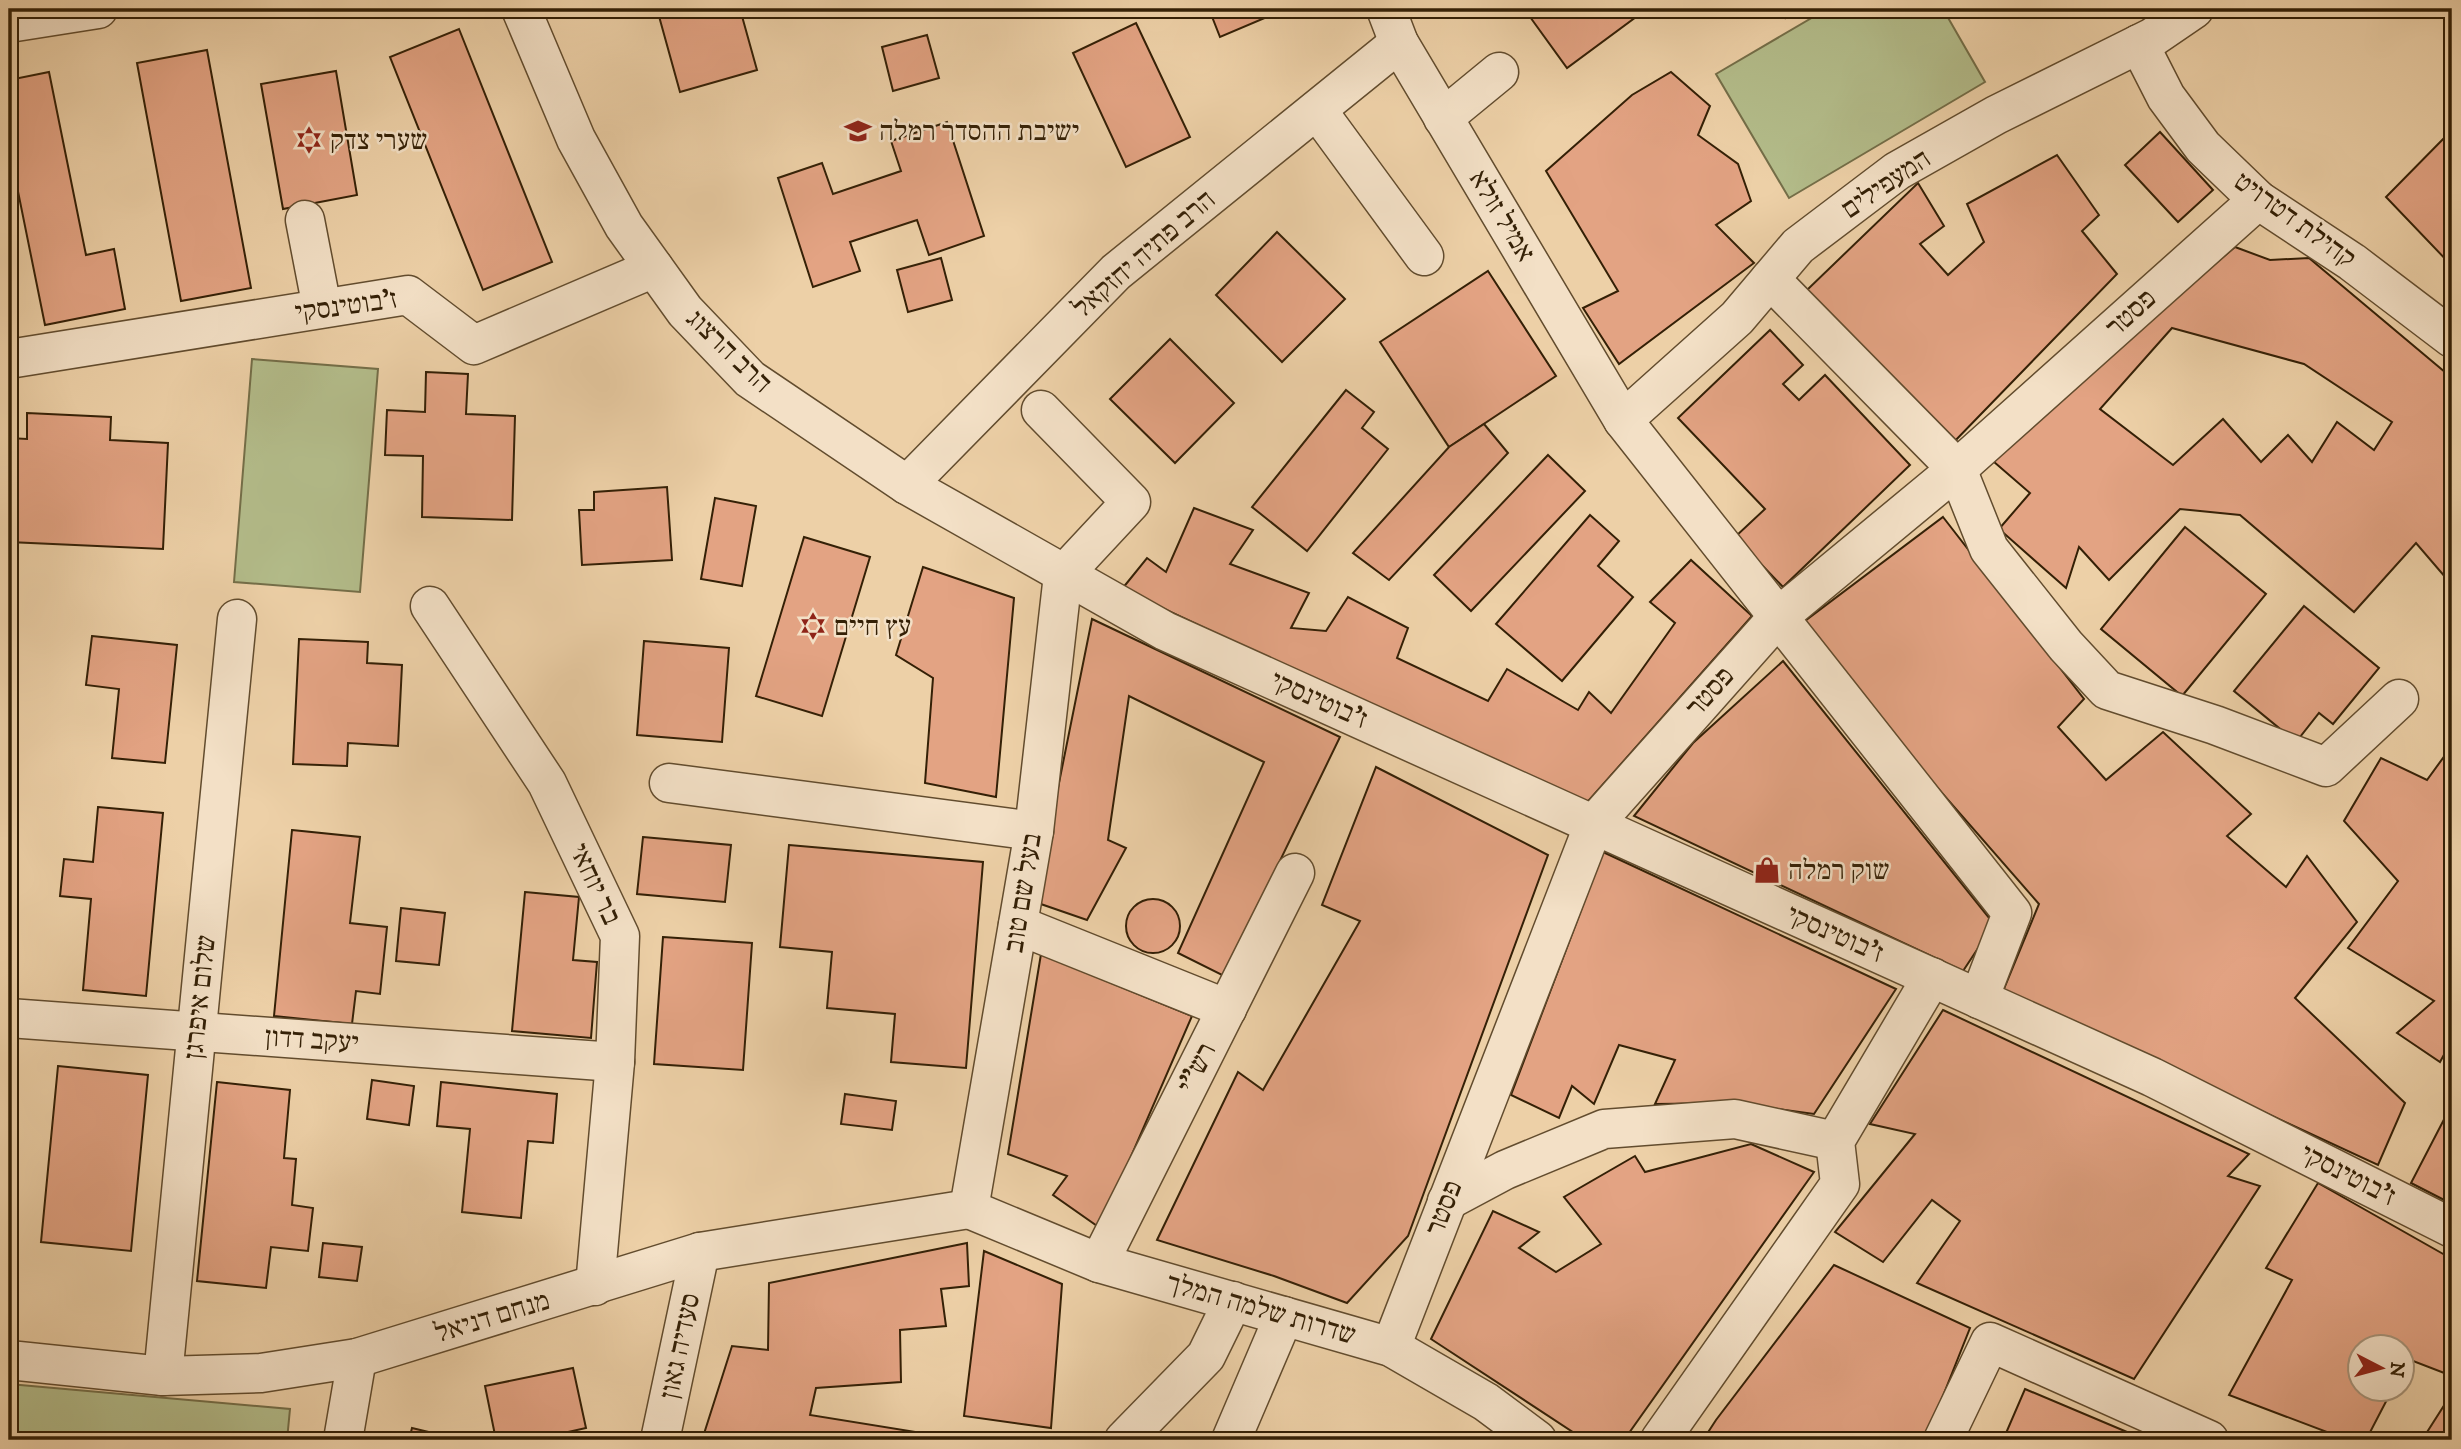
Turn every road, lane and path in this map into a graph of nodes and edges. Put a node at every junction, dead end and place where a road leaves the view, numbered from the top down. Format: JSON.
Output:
{"nodes":[{"id":1,"x":98,"y":9,"type":"edge"},
{"id":2,"x":521,"y":9,"type":"edge"},
{"id":3,"x":2194,"y":9,"type":"edge"},
{"id":4,"x":54,"y":12,"type":"edge"},
{"id":5,"x":9,"y":23,"type":"edge"},
{"id":6,"x":1393,"y":26,"type":"edge"},
{"id":7,"x":2139,"y":44,"type":"junction"},
{"id":8,"x":1499,"y":72,"type":"dead end"},
{"id":9,"x":1317,"y":110,"type":"junction"},
{"id":10,"x":1443,"y":118,"type":"junction"},
{"id":11,"x":2258,"y":200,"type":"junction"},
{"id":12,"x":305,"y":220,"type":"dead end"},
{"id":13,"x":1424,"y":256,"type":"dead end"},
{"id":14,"x":654,"y":268,"type":"junction"},
{"id":15,"x":1770,"y":279,"type":"junction"},
{"id":16,"x":322,"y":308,"type":"junction"},
{"id":17,"x":2452,"y":338,"type":"edge"},
{"id":18,"x":9,"y":359,"type":"edge"},
{"id":19,"x":1041,"y":410,"type":"dead end"},
{"id":20,"x":1623,"y":420,"type":"junction"},
{"id":21,"x":1956,"y":469,"type":"junction"},
{"id":22,"x":907,"y":485,"type":"junction"},
{"id":23,"x":1063,"y":575,"type":"junction"},
{"id":24,"x":430,"y":606,"type":"dead end"},
{"id":25,"x":1778,"y":617,"type":"junction"},
{"id":26,"x":237,"y":619,"type":"dead end"},
{"id":27,"x":2399,"y":699,"type":"dead end"},
{"id":28,"x":669,"y":783,"type":"dead end"},
{"id":29,"x":1594,"y":824,"type":"junction"},
{"id":30,"x":1034,"y":831,"type":"junction"},
{"id":31,"x":1295,"y":873,"type":"dead end"},
{"id":32,"x":1018,"y":925,"type":"junction"},
{"id":33,"x":1932,"y":977,"type":"junction"},
{"id":34,"x":1979,"y":999,"type":"junction"},
{"id":35,"x":1227,"y":1009,"type":"junction"},
{"id":36,"x":9,"y":1018,"type":"edge"},
{"id":37,"x":196,"y":1032,"type":"junction"},
{"id":38,"x":615,"y":1062,"type":"junction"},
{"id":39,"x":1835,"y":1141,"type":"junction"},
{"id":40,"x":1447,"y":1201,"type":"junction"},
{"id":41,"x":969,"y":1209,"type":"junction"},
{"id":42,"x":2452,"y":1228,"type":"edge"},
{"id":43,"x":700,"y":1252,"type":"junction"},
{"id":44,"x":1099,"y":1263,"type":"junction"},
{"id":45,"x":595,"y":1286,"type":"junction"},
{"id":46,"x":1233,"y":1301,"type":"junction"},
{"id":47,"x":1284,"y":1316,"type":"junction"},
{"id":48,"x":1391,"y":1347,"type":"junction"},
{"id":49,"x":357,"y":1358,"type":"junction"},
{"id":50,"x":9,"y":1360,"type":"edge"},
{"id":51,"x":163,"y":1376,"type":"junction"},
{"id":52,"x":343,"y":1440,"type":"edge"},
{"id":53,"x":660,"y":1440,"type":"edge"},
{"id":54,"x":1124,"y":1440,"type":"edge"},
{"id":55,"x":1231,"y":1440,"type":"edge"},
{"id":56,"x":1537,"y":1440,"type":"edge"},
{"id":57,"x":1661,"y":1440,"type":"edge"},
{"id":58,"x":1943,"y":1440,"type":"edge"},
{"id":59,"x":2209,"y":1440,"type":"edge"}],
"edges":[{"from":1,"to":4,"type":"street"},
{"from":2,"to":14,"type":"street","name":"הרב הרצוג"},
{"from":3,"to":7,"type":"street","name":"המעפילים"},
{"from":4,"to":5,"type":"street"},
{"from":6,"to":9,"type":"street","name":"הרב פתיה יחזקאל"},
{"from":6,"to":10,"type":"street","name":"אמיל זולא"},
{"from":7,"to":11,"type":"street","name":"קהילת דטרויט"},
{"from":7,"to":15,"type":"street","name":"המעפילים"},
{"from":8,"to":10,"type":"street"},
{"from":9,"to":13,"type":"street"},
{"from":9,"to":22,"type":"street","name":"הרב פתיה יחזקאל"},
{"from":10,"to":20,"type":"street","name":"אמיל זולא"},
{"from":11,"to":17,"type":"street","name":"קהילת דטרויט"},
{"from":11,"to":21,"type":"street","name":"פסטר"},
{"from":12,"to":16,"type":"street"},
{"from":14,"to":16,"type":"street","name":"ז'בוטינסקי"},
{"from":14,"to":22,"type":"street","name":"הרב הרצוג"},
{"from":15,"to":20,"type":"street","name":"המעפילים"},
{"from":15,"to":21,"type":"street"},
{"from":16,"to":18,"type":"street","name":"ז'בוטינסקי"},
{"from":19,"to":23,"type":"street"},
{"from":20,"to":25,"type":"street","name":"אמיל זולא"},
{"from":21,"to":25,"type":"street","name":"פסטר"},
{"from":21,"to":27,"type":"street"},
{"from":22,"to":23,"type":"street","name":"הרב הרצוג"},
{"from":23,"to":29,"type":"street","name":"ז'בוטינסקי"},
{"from":23,"to":30,"type":"street","name":"בעל שם טוב"},
{"from":24,"to":38,"type":"street","name":"בר יוחאי"},
{"from":25,"to":29,"type":"street","name":"פסטר"},
{"from":25,"to":34,"type":"street","name":"אמיל זולא"},
{"from":26,"to":37,"type":"street","name":"שלום איפרגן"},
{"from":28,"to":30,"type":"street"},
{"from":29,"to":33,"type":"street","name":"ז'בוטינסקי"},
{"from":29,"to":40,"type":"street","name":"פסטר"},
{"from":30,"to":32,"type":"street","name":"בעל שם טוב"},
{"from":31,"to":35,"type":"street","name":"רש\"י"},
{"from":32,"to":35,"type":"street"},
{"from":32,"to":41,"type":"street","name":"בעל שם טוב"},
{"from":33,"to":34,"type":"street","name":"ז'בוטינסקי"},
{"from":33,"to":39,"type":"street"},
{"from":34,"to":42,"type":"street","name":"ז'בוטינסקי"},
{"from":35,"to":44,"type":"street","name":"רש\"י"},
{"from":36,"to":37,"type":"street","name":"יעקב דדון"},
{"from":37,"to":38,"type":"street","name":"יעקב דדון"},
{"from":37,"to":51,"type":"street","name":"שלום איפרגן"},
{"from":38,"to":45,"type":"street","name":"בר יוחאי"},
{"from":39,"to":40,"type":"street"},
{"from":39,"to":57,"type":"street"},
{"from":40,"to":48,"type":"street","name":"פסטר"},
{"from":41,"to":43,"type":"street","name":"מנחם דניאל"},
{"from":41,"to":44,"type":"street","name":"שדרות שלמה המלך"},
{"from":43,"to":45,"type":"street","name":"מנחם דניאל"},
{"from":43,"to":53,"type":"street","name":"סעדיה גאון"},
{"from":44,"to":46,"type":"street","name":"שדרות שלמה המלך"},
{"from":45,"to":49,"type":"street","name":"מנחם דניאל"},
{"from":46,"to":47,"type":"street","name":"שדרות שלמה המלך"},
{"from":46,"to":54,"type":"street"},
{"from":47,"to":48,"type":"street","name":"שדרות שלמה המלך"},
{"from":47,"to":55,"type":"street"},
{"from":48,"to":56,"type":"street","name":"שדרות שלמה המלך"},
{"from":49,"to":51,"type":"street","name":"מנחם דניאל"},
{"from":49,"to":52,"type":"street"},
{"from":50,"to":51,"type":"street","name":"מנחם דניאל"},
{"from":58,"to":59,"type":"street"}]}
